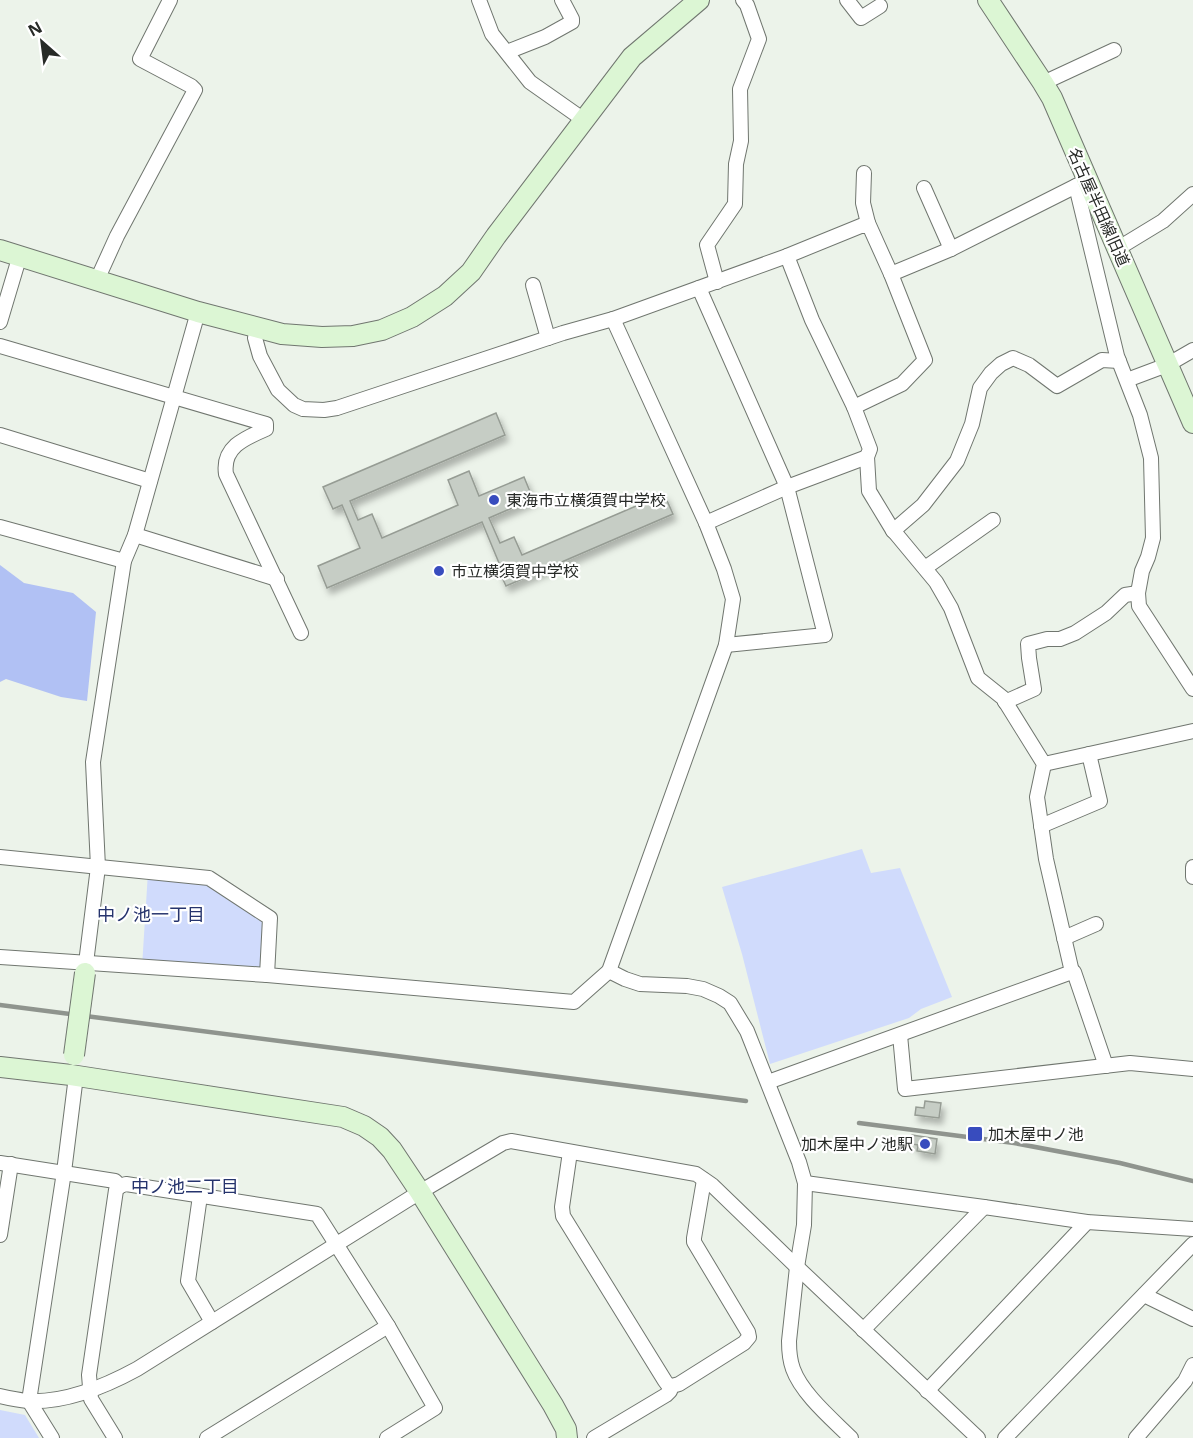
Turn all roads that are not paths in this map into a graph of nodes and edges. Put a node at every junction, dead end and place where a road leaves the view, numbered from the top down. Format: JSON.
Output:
{"nodes":[{"id":1,"x":170,"y":0,"type":"edge"},
{"id":2,"x":479,"y":0,"type":"edge"},
{"id":3,"x":562,"y":0,"type":"edge"},
{"id":4,"x":699,"y":0,"type":"edge"},
{"id":5,"x":743,"y":0,"type":"edge"},
{"id":6,"x":847,"y":0,"type":"edge"},
{"id":7,"x":988,"y":0,"type":"edge"},
{"id":8,"x":880,"y":6,"type":"dead end"},
{"id":9,"x":1114,"y":50,"type":"dead end"},
{"id":10,"x":507,"y":52,"type":"junction"},
{"id":11,"x":1043,"y":82,"type":"junction"},
{"id":12,"x":584,"y":120,"type":"junction"},
{"id":13,"x":864,"y":173,"type":"dead end"},
{"id":14,"x":1082,"y":183,"type":"junction"},
{"id":15,"x":924,"y":188,"type":"dead end"},
{"id":16,"x":1193,"y":194,"type":"edge"},
{"id":17,"x":868,"y":223,"type":"junction"},
{"id":18,"x":951,"y":249,"type":"junction"},
{"id":19,"x":1118,"y":249,"type":"junction"},
{"id":20,"x":0,"y":250,"type":"edge"},
{"id":21,"x":20,"y":255,"type":"junction"},
{"id":22,"x":787,"y":256,"type":"junction"},
{"id":23,"x":891,"y":274,"type":"junction"},
{"id":24,"x":98,"y":280,"type":"junction"},
{"id":25,"x":717,"y":282,"type":"junction"},
{"id":26,"x":533,"y":285,"type":"dead end"},
{"id":27,"x":699,"y":288,"type":"junction"},
{"id":28,"x":198,"y":312,"type":"junction"},
{"id":29,"x":613,"y":320,"type":"junction"},
{"id":30,"x":0,"y":322,"type":"edge"},
{"id":31,"x":257,"y":328,"type":"junction"},
{"id":32,"x":548,"y":339,"type":"junction"},
{"id":33,"x":0,"y":346,"type":"edge"},
{"id":34,"x":1193,"y":350,"type":"edge"},
{"id":35,"x":1119,"y":361,"type":"junction"},
{"id":36,"x":1167,"y":365,"type":"junction"},
{"id":37,"x":1127,"y":380,"type":"junction"},
{"id":38,"x":174,"y":397,"type":"junction"},
{"id":39,"x":854,"y":407,"type":"junction"},
{"id":40,"x":1193,"y":423,"type":"edge"},
{"id":41,"x":0,"y":435,"type":"edge"},
{"id":42,"x":867,"y":457,"type":"junction"},
{"id":43,"x":150,"y":481,"type":"junction"},
{"id":44,"x":787,"y":487,"type":"junction"},
{"id":45,"x":993,"y":520,"type":"dead end"},
{"id":46,"x":706,"y":523,"type":"junction"},
{"id":47,"x":0,"y":527,"type":"edge"},
{"id":48,"x":893,"y":531,"type":"junction"},
{"id":49,"x":135,"y":535,"type":"junction"},
{"id":50,"x":124,"y":561,"type":"junction"},
{"id":51,"x":925,"y":568,"type":"junction"},
{"id":52,"x":277,"y":579,"type":"junction"},
{"id":53,"x":1137,"y":593,"type":"junction"},
{"id":54,"x":302,"y":633,"type":"dead end"},
{"id":55,"x":726,"y":645,"type":"junction"},
{"id":56,"x":1193,"y":689,"type":"edge"},
{"id":57,"x":1005,"y":702,"type":"junction"},
{"id":58,"x":1193,"y":731,"type":"edge"},
{"id":59,"x":1089,"y":754,"type":"junction"},
{"id":60,"x":1044,"y":764,"type":"junction"},
{"id":61,"x":1041,"y":826,"type":"junction"},
{"id":62,"x":0,"y":857,"type":"edge"},
{"id":63,"x":98,"y":867,"type":"junction"},
{"id":64,"x":1193,"y":867,"type":"edge"},
{"id":65,"x":1193,"y":877,"type":"edge"},
{"id":66,"x":1096,"y":924,"type":"dead end"},
{"id":67,"x":1064,"y":938,"type":"junction"},
{"id":68,"x":0,"y":957,"type":"edge"},
{"id":69,"x":86,"y":968,"type":"junction"},
{"id":70,"x":609,"y":971,"type":"junction"},
{"id":71,"x":1074,"y":972,"type":"dead end"},
{"id":72,"x":267,"y":975,"type":"junction"},
{"id":73,"x":900,"y":1035,"type":"junction"},
{"id":74,"x":1106,"y":1066,"type":"junction"},
{"id":75,"x":0,"y":1067,"type":"edge"},
{"id":76,"x":74,"y":1069,"type":"junction"},
{"id":77,"x":1193,"y":1069,"type":"edge"},
{"id":78,"x":768,"y":1082,"type":"junction"},
{"id":79,"x":570,"y":1152,"type":"junction"},
{"id":80,"x":6,"y":1164,"type":"edge"},
{"id":81,"x":64,"y":1172,"type":"junction"},
{"id":82,"x":704,"y":1180,"type":"junction"},
{"id":83,"x":805,"y":1183,"type":"junction"},
{"id":84,"x":120,"y":1186,"type":"junction"},
{"id":85,"x":420,"y":1192,"type":"junction"},
{"id":86,"x":200,"y":1196,"type":"junction"},
{"id":87,"x":984,"y":1207,"type":"junction"},
{"id":88,"x":1087,"y":1222,"type":"junction"},
{"id":89,"x":1193,"y":1229,"type":"edge"},
{"id":90,"x":0,"y":1235,"type":"edge"},
{"id":91,"x":1193,"y":1244,"type":"edge"},
{"id":92,"x":336,"y":1245,"type":"junction"},
{"id":93,"x":797,"y":1267,"type":"junction"},
{"id":94,"x":1144,"y":1295,"type":"junction"},
{"id":95,"x":1193,"y":1319,"type":"edge"},
{"id":96,"x":212,"y":1322,"type":"junction"},
{"id":97,"x":388,"y":1326,"type":"junction"},
{"id":98,"x":863,"y":1330,"type":"junction"},
{"id":99,"x":1193,"y":1365,"type":"edge"},
{"id":100,"x":672,"y":1386,"type":"junction"},
{"id":101,"x":90,"y":1390,"type":"junction"},
{"id":102,"x":927,"y":1391,"type":"junction"},
{"id":103,"x":0,"y":1396,"type":"edge"},
{"id":104,"x":29,"y":1401,"type":"junction"},
{"id":105,"x":52,"y":1438,"type":"edge"},
{"id":106,"x":115,"y":1438,"type":"edge"},
{"id":107,"x":207,"y":1438,"type":"edge"},
{"id":108,"x":387,"y":1438,"type":"edge"},
{"id":109,"x":567,"y":1438,"type":"edge"},
{"id":110,"x":594,"y":1438,"type":"edge"},
{"id":111,"x":851,"y":1438,"type":"edge"},
{"id":112,"x":978,"y":1438,"type":"edge"},
{"id":113,"x":1005,"y":1438,"type":"edge"},
{"id":114,"x":1136,"y":1438,"type":"edge"}],
"edges":[{"from":1,"to":24,"type":"street"},
{"from":2,"to":10,"type":"street"},
{"from":3,"to":10,"type":"street"},
{"from":4,"to":12,"type":"street"},
{"from":5,"to":25,"type":"street"},
{"from":6,"to":8,"type":"street"},
{"from":7,"to":11,"type":"street","name":"名古屋半田線旧道"},
{"from":9,"to":11,"type":"street"},
{"from":10,"to":12,"type":"street"},
{"from":11,"to":14,"type":"street","name":"名古屋半田線旧道"},
{"from":12,"to":31,"type":"street"},
{"from":13,"to":17,"type":"street"},
{"from":14,"to":18,"type":"street"},
{"from":14,"to":19,"type":"street","name":"名古屋半田線旧道"},
{"from":14,"to":35,"type":"street"},
{"from":15,"to":18,"type":"street"},
{"from":16,"to":19,"type":"street"},
{"from":17,"to":22,"type":"street"},
{"from":17,"to":23,"type":"street"},
{"from":18,"to":23,"type":"street"},
{"from":19,"to":36,"type":"street","name":"名古屋半田線旧道"},
{"from":20,"to":21,"type":"street"},
{"from":21,"to":24,"type":"street"},
{"from":21,"to":30,"type":"street"},
{"from":22,"to":25,"type":"street"},
{"from":22,"to":39,"type":"street"},
{"from":23,"to":39,"type":"street"},
{"from":24,"to":28,"type":"street"},
{"from":25,"to":27,"type":"street"},
{"from":26,"to":32,"type":"street"},
{"from":27,"to":29,"type":"street"},
{"from":27,"to":44,"type":"street"},
{"from":28,"to":31,"type":"street"},
{"from":28,"to":38,"type":"street"},
{"from":29,"to":32,"type":"street"},
{"from":29,"to":46,"type":"street"},
{"from":31,"to":32,"type":"street"},
{"from":33,"to":38,"type":"street"},
{"from":34,"to":36,"type":"street"},
{"from":35,"to":37,"type":"street"},
{"from":35,"to":48,"type":"street"},
{"from":36,"to":37,"type":"street"},
{"from":36,"to":40,"type":"street","name":"名古屋半田線旧道"},
{"from":37,"to":53,"type":"street"},
{"from":38,"to":43,"type":"street"},
{"from":38,"to":52,"type":"street"},
{"from":39,"to":42,"type":"street"},
{"from":41,"to":43,"type":"street"},
{"from":42,"to":44,"type":"street"},
{"from":42,"to":48,"type":"street"},
{"from":43,"to":49,"type":"street"},
{"from":44,"to":46,"type":"street"},
{"from":44,"to":55,"type":"street"},
{"from":45,"to":51,"type":"street"},
{"from":46,"to":55,"type":"street"},
{"from":47,"to":50,"type":"street"},
{"from":48,"to":51,"type":"street"},
{"from":49,"to":50,"type":"street"},
{"from":49,"to":52,"type":"street"},
{"from":50,"to":63,"type":"street"},
{"from":51,"to":57,"type":"street"},
{"from":52,"to":54,"type":"street"},
{"from":53,"to":56,"type":"street"},
{"from":53,"to":57,"type":"street"},
{"from":55,"to":70,"type":"street"},
{"from":57,"to":60,"type":"street"},
{"from":58,"to":59,"type":"street"},
{"from":59,"to":60,"type":"street"},
{"from":59,"to":61,"type":"street"},
{"from":60,"to":61,"type":"street"},
{"from":61,"to":67,"type":"street"},
{"from":62,"to":63,"type":"street"},
{"from":63,"to":69,"type":"street"},
{"from":63,"to":72,"type":"street"},
{"from":64,"to":65,"type":"street"},
{"from":66,"to":67,"type":"street"},
{"from":67,"to":73,"type":"street"},
{"from":68,"to":69,"type":"street"},
{"from":69,"to":72,"type":"street"},
{"from":69,"to":76,"type":"street","bridge":true},
{"from":70,"to":72,"type":"street"},
{"from":70,"to":78,"type":"street"},
{"from":71,"to":74,"type":"street"},
{"from":73,"to":74,"type":"street"},
{"from":73,"to":78,"type":"street"},
{"from":74,"to":77,"type":"street"},
{"from":75,"to":76,"type":"street"},
{"from":76,"to":81,"type":"street"},
{"from":76,"to":85,"type":"street"},
{"from":78,"to":83,"type":"street"},
{"from":79,"to":82,"type":"street"},
{"from":79,"to":85,"type":"street"},
{"from":79,"to":100,"type":"street"},
{"from":80,"to":81,"type":"street"},
{"from":80,"to":90,"type":"street"},
{"from":81,"to":84,"type":"street"},
{"from":81,"to":104,"type":"street"},
{"from":82,"to":93,"type":"street"},
{"from":82,"to":100,"type":"street"},
{"from":83,"to":87,"type":"street"},
{"from":83,"to":93,"type":"street"},
{"from":84,"to":86,"type":"street"},
{"from":84,"to":101,"type":"street"},
{"from":85,"to":92,"type":"street"},
{"from":85,"to":109,"type":"street"},
{"from":86,"to":92,"type":"street"},
{"from":86,"to":96,"type":"street"},
{"from":87,"to":88,"type":"street"},
{"from":87,"to":98,"type":"street"},
{"from":88,"to":89,"type":"street"},
{"from":88,"to":102,"type":"street"},
{"from":91,"to":94,"type":"street"},
{"from":92,"to":96,"type":"street"},
{"from":92,"to":97,"type":"street"},
{"from":93,"to":98,"type":"street"},
{"from":93,"to":111,"type":"street"},
{"from":94,"to":95,"type":"street"},
{"from":94,"to":113,"type":"street"},
{"from":96,"to":101,"type":"street"},
{"from":97,"to":107,"type":"street"},
{"from":97,"to":108,"type":"street"},
{"from":98,"to":102,"type":"street"},
{"from":99,"to":114,"type":"street"},
{"from":100,"to":110,"type":"street"},
{"from":101,"to":104,"type":"street"},
{"from":101,"to":106,"type":"street"},
{"from":102,"to":112,"type":"street"},
{"from":103,"to":104,"type":"street"},
{"from":104,"to":105,"type":"street"}]}
